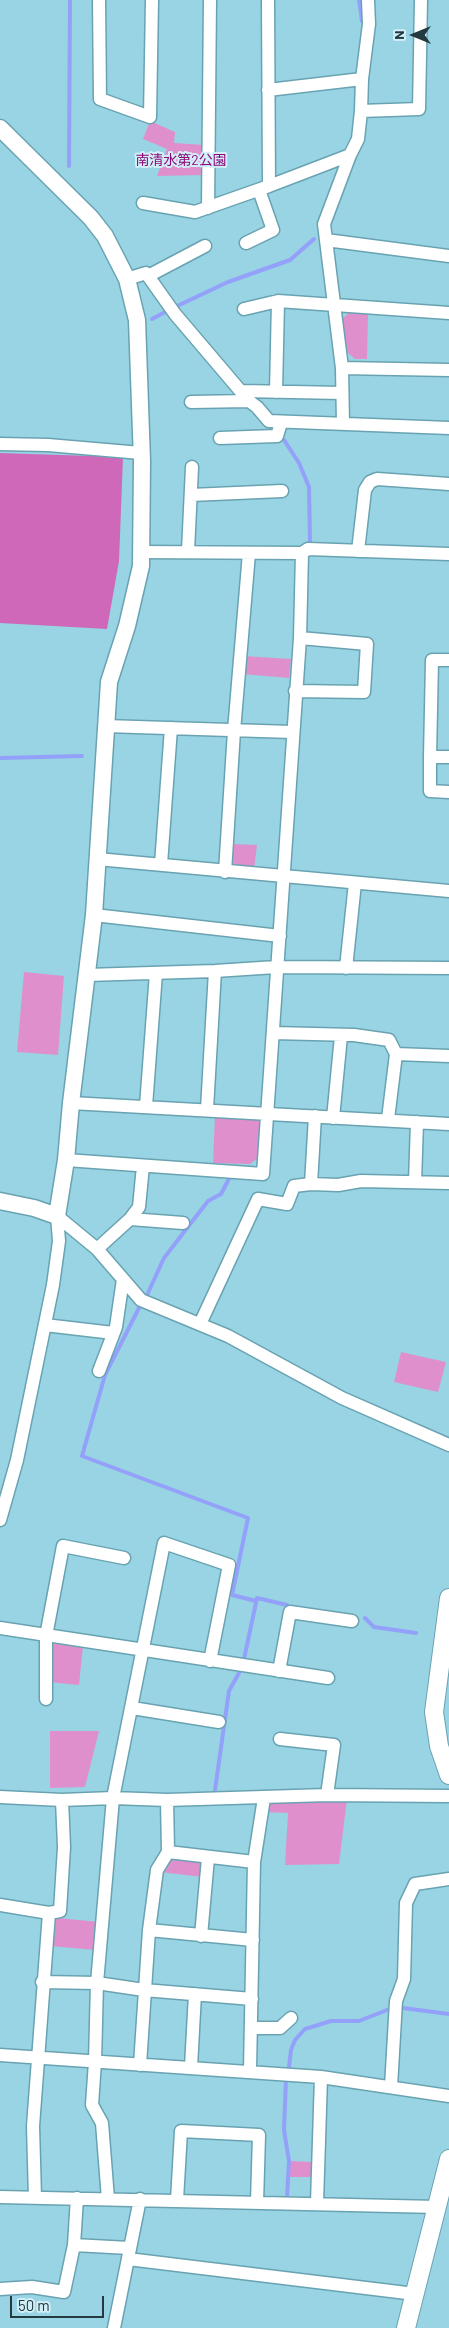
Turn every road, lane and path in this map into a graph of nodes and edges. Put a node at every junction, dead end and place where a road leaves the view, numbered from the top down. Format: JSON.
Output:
{"nodes":[{"id":1,"x":99,"y":0,"type":"edge"},
{"id":2,"x":152,"y":0,"type":"edge"},
{"id":3,"x":210,"y":0,"type":"edge"},
{"id":4,"x":268,"y":0,"type":"edge"},
{"id":5,"x":368,"y":0,"type":"edge"},
{"id":6,"x":421,"y":0,"type":"edge"},
{"id":7,"x":362,"y":79,"type":"junction"},
{"id":8,"x":268,"y":90,"type":"junction"},
{"id":9,"x":362,"y":111,"type":"junction"},
{"id":10,"x":0,"y":128,"type":"edge"},
{"id":11,"x":350,"y":154,"type":"junction"},
{"id":12,"x":264,"y":188,"type":"junction"},
{"id":13,"x":143,"y":203,"type":"dead end"},
{"id":14,"x":208,"y":208,"type":"junction"},
{"id":15,"x":326,"y":240,"type":"junction"},
{"id":16,"x":246,"y":243,"type":"dead end"},
{"id":17,"x":205,"y":246,"type":"dead end"},
{"id":18,"x":449,"y":256,"type":"edge"},
{"id":19,"x":148,"y":276,"type":"junction"},
{"id":20,"x":127,"y":279,"type":"junction"},
{"id":21,"x":278,"y":301,"type":"junction"},
{"id":22,"x":334,"y":305,"type":"junction"},
{"id":23,"x":244,"y":309,"type":"dead end"},
{"id":24,"x":449,"y":313,"type":"edge"},
{"id":25,"x":342,"y":368,"type":"junction"},
{"id":26,"x":449,"y":370,"type":"edge"},
{"id":27,"x":276,"y":392,"type":"junction"},
{"id":28,"x":342,"y":393,"type":"junction"},
{"id":29,"x":245,"y":396,"type":"junction"},
{"id":30,"x":191,"y":402,"type":"dead end"},
{"id":31,"x":281,"y":423,"type":"junction"},
{"id":32,"x":343,"y":424,"type":"junction"},
{"id":33,"x":449,"y":428,"type":"edge"},
{"id":34,"x":220,"y":438,"type":"dead end"},
{"id":35,"x":0,"y":444,"type":"edge"},
{"id":36,"x":141,"y":453,"type":"junction"},
{"id":37,"x":192,"y":467,"type":"dead end"},
{"id":38,"x":449,"y":484,"type":"edge"},
{"id":39,"x":282,"y":491,"type":"dead end"},
{"id":40,"x":191,"y":495,"type":"junction"},
{"id":41,"x":188,"y":551,"type":"junction"},
{"id":42,"x":358,"y":551,"type":"junction"},
{"id":43,"x":141,"y":552,"type":"junction"},
{"id":44,"x":249,"y":553,"type":"junction"},
{"id":45,"x":302,"y":553,"type":"junction"},
{"id":46,"x":449,"y":554,"type":"edge"},
{"id":47,"x":300,"y":638,"type":"junction"},
{"id":48,"x":449,"y":660,"type":"edge"},
{"id":49,"x":295,"y":691,"type":"junction"},
{"id":50,"x":105,"y":726,"type":"junction"},
{"id":51,"x":171,"y":728,"type":"junction"},
{"id":52,"x":234,"y":731,"type":"junction"},
{"id":53,"x":292,"y":732,"type":"junction"},
{"id":54,"x":449,"y":756,"type":"edge"},
{"id":55,"x":430,"y":757,"type":"junction"},
{"id":56,"x":449,"y":792,"type":"edge"},
{"id":57,"x":97,"y":859,"type":"junction"},
{"id":58,"x":161,"y":864,"type":"junction"},
{"id":59,"x":225,"y":872,"type":"junction"},
{"id":60,"x":284,"y":877,"type":"junction"},
{"id":61,"x":354,"y":883,"type":"junction"},
{"id":62,"x":449,"y":891,"type":"edge"},
{"id":63,"x":94,"y":915,"type":"junction"},
{"id":64,"x":280,"y":936,"type":"junction"},
{"id":65,"x":276,"y":967,"type":"junction"},
{"id":66,"x":346,"y":968,"type":"junction"},
{"id":67,"x":449,"y":968,"type":"edge"},
{"id":68,"x":215,"y":971,"type":"junction"},
{"id":69,"x":156,"y":974,"type":"junction"},
{"id":70,"x":87,"y":975,"type":"junction"},
{"id":71,"x":273,"y":1033,"type":"junction"},
{"id":72,"x":341,"y":1036,"type":"junction"},
{"id":73,"x":396,"y":1054,"type":"junction"},
{"id":74,"x":449,"y":1056,"type":"edge"},
{"id":75,"x":70,"y":1103,"type":"junction"},
{"id":76,"x":146,"y":1106,"type":"junction"},
{"id":77,"x":207,"y":1109,"type":"junction"},
{"id":78,"x":266,"y":1112,"type":"junction"},
{"id":79,"x":315,"y":1116,"type":"junction"},
{"id":80,"x":333,"y":1118,"type":"junction"},
{"id":81,"x":388,"y":1119,"type":"junction"},
{"id":82,"x":417,"y":1122,"type":"junction"},
{"id":83,"x":449,"y":1124,"type":"edge"},
{"id":84,"x":66,"y":1160,"type":"junction"},
{"id":85,"x":143,"y":1166,"type":"junction"},
{"id":86,"x":415,"y":1182,"type":"junction"},
{"id":87,"x":449,"y":1183,"type":"edge"},
{"id":88,"x":311,"y":1184,"type":"junction"},
{"id":89,"x":0,"y":1201,"type":"edge"},
{"id":90,"x":57,"y":1216,"type":"junction"},
{"id":91,"x":130,"y":1219,"type":"junction"},
{"id":92,"x":182,"y":1223,"type":"dead end"},
{"id":93,"x":97,"y":1249,"type":"junction"},
{"id":94,"x":123,"y":1279,"type":"junction"},
{"id":95,"x":200,"y":1324,"type":"junction"},
{"id":96,"x":45,"y":1325,"type":"junction"},
{"id":97,"x":113,"y":1333,"type":"junction"},
{"id":98,"x":99,"y":1370,"type":"dead end"},
{"id":99,"x":449,"y":1445,"type":"edge"},
{"id":100,"x":0,"y":1520,"type":"edge"},
{"id":101,"x":124,"y":1558,"type":"dead end"},
{"id":102,"x":449,"y":1598,"type":"edge"},
{"id":103,"x":352,"y":1621,"type":"dead end"},
{"id":104,"x":0,"y":1628,"type":"edge"},
{"id":105,"x":46,"y":1636,"type":"junction"},
{"id":106,"x":143,"y":1651,"type":"junction"},
{"id":107,"x":210,"y":1661,"type":"junction"},
{"id":108,"x":279,"y":1671,"type":"junction"},
{"id":109,"x":328,"y":1678,"type":"dead end"},
{"id":110,"x":46,"y":1699,"type":"dead end"},
{"id":111,"x":132,"y":1708,"type":"junction"},
{"id":112,"x":219,"y":1722,"type":"dead end"},
{"id":113,"x":280,"y":1740,"type":"dead end"},
{"id":114,"x":449,"y":1775,"type":"edge"},
{"id":115,"x":327,"y":1795,"type":"junction"},
{"id":116,"x":449,"y":1796,"type":"edge"},
{"id":117,"x":0,"y":1797,"type":"edge"},
{"id":118,"x":113,"y":1798,"type":"junction"},
{"id":119,"x":264,"y":1798,"type":"junction"},
{"id":120,"x":62,"y":1800,"type":"junction"},
{"id":121,"x":167,"y":1800,"type":"junction"},
{"id":122,"x":168,"y":1852,"type":"junction"},
{"id":123,"x":208,"y":1858,"type":"junction"},
{"id":124,"x":254,"y":1862,"type":"junction"},
{"id":125,"x":449,"y":1879,"type":"edge"},
{"id":126,"x":0,"y":1905,"type":"edge"},
{"id":127,"x":49,"y":1913,"type":"junction"},
{"id":128,"x":149,"y":1930,"type":"junction"},
{"id":129,"x":201,"y":1936,"type":"junction"},
{"id":130,"x":253,"y":1940,"type":"junction"},
{"id":131,"x":42,"y":1982,"type":"junction"},
{"id":132,"x":97,"y":1984,"type":"junction"},
{"id":133,"x":144,"y":1990,"type":"junction"},
{"id":134,"x":195,"y":1994,"type":"junction"},
{"id":135,"x":252,"y":1999,"type":"junction"},
{"id":136,"x":291,"y":2018,"type":"dead end"},
{"id":137,"x":251,"y":2028,"type":"junction"},
{"id":138,"x":0,"y":2054,"type":"edge"},
{"id":139,"x":38,"y":2057,"type":"junction"},
{"id":140,"x":95,"y":2062,"type":"junction"},
{"id":141,"x":140,"y":2065,"type":"junction"},
{"id":142,"x":191,"y":2067,"type":"junction"},
{"id":143,"x":250,"y":2070,"type":"junction"},
{"id":144,"x":321,"y":2076,"type":"junction"},
{"id":145,"x":391,"y":2087,"type":"junction"},
{"id":146,"x":449,"y":2096,"type":"edge"},
{"id":147,"x":449,"y":2159,"type":"edge"},
{"id":148,"x":0,"y":2197,"type":"edge"},
{"id":149,"x":35,"y":2198,"type":"junction"},
{"id":150,"x":108,"y":2199,"type":"junction"},
{"id":151,"x":177,"y":2200,"type":"junction"},
{"id":152,"x":256,"y":2202,"type":"junction"},
{"id":153,"x":317,"y":2203,"type":"junction"},
{"id":154,"x":77,"y":2204,"type":"junction"},
{"id":155,"x":138,"y":2205,"type":"junction"},
{"id":156,"x":437,"y":2208,"type":"junction"},
{"id":157,"x":74,"y":2245,"type":"junction"},
{"id":158,"x":129,"y":2254,"type":"junction"},
{"id":159,"x":0,"y":2289,"type":"edge"},
{"id":160,"x":415,"y":2294,"type":"junction"},
{"id":161,"x":114,"y":2328,"type":"edge"},
{"id":162,"x":406,"y":2328,"type":"edge"}],
"edges":[{"from":1,"to":2,"type":"street"},
{"from":3,"to":14,"type":"street"},
{"from":4,"to":8,"type":"street"},
{"from":5,"to":7,"type":"street"},
{"from":6,"to":9,"type":"street"},
{"from":7,"to":8,"type":"street"},
{"from":7,"to":9,"type":"street"},
{"from":8,"to":12,"type":"street"},
{"from":9,"to":11,"type":"street"},
{"from":10,"to":20,"type":"street"},
{"from":11,"to":12,"type":"street"},
{"from":11,"to":15,"type":"street"},
{"from":12,"to":14,"type":"street"},
{"from":12,"to":16,"type":"street"},
{"from":13,"to":14,"type":"street"},
{"from":15,"to":18,"type":"street"},
{"from":15,"to":22,"type":"street"},
{"from":17,"to":19,"type":"street"},
{"from":19,"to":20,"type":"street"},
{"from":19,"to":29,"type":"street"},
{"from":20,"to":36,"type":"street"},
{"from":21,"to":22,"type":"street"},
{"from":21,"to":23,"type":"street"},
{"from":21,"to":27,"type":"street"},
{"from":22,"to":24,"type":"street"},
{"from":22,"to":25,"type":"street"},
{"from":25,"to":26,"type":"street"},
{"from":25,"to":28,"type":"street"},
{"from":27,"to":28,"type":"street"},
{"from":27,"to":29,"type":"street"},
{"from":28,"to":32,"type":"street"},
{"from":29,"to":30,"type":"street"},
{"from":29,"to":31,"type":"street"},
{"from":31,"to":32,"type":"street"},
{"from":31,"to":34,"type":"street"},
{"from":32,"to":33,"type":"street"},
{"from":35,"to":36,"type":"street"},
{"from":36,"to":43,"type":"street"},
{"from":37,"to":40,"type":"street"},
{"from":38,"to":42,"type":"street"},
{"from":39,"to":40,"type":"street"},
{"from":40,"to":41,"type":"street"},
{"from":41,"to":43,"type":"street"},
{"from":41,"to":44,"type":"street"},
{"from":42,"to":45,"type":"street"},
{"from":42,"to":46,"type":"street"},
{"from":43,"to":50,"type":"street"},
{"from":44,"to":45,"type":"street"},
{"from":44,"to":52,"type":"street"},
{"from":45,"to":47,"type":"street"},
{"from":47,"to":49,"type":"street"},
{"from":47,"to":49,"type":"street"},
{"from":48,"to":55,"type":"street"},
{"from":49,"to":53,"type":"street"},
{"from":50,"to":51,"type":"street"},
{"from":50,"to":57,"type":"street"},
{"from":51,"to":52,"type":"street"},
{"from":51,"to":58,"type":"street"},
{"from":52,"to":53,"type":"street"},
{"from":52,"to":59,"type":"street"},
{"from":53,"to":60,"type":"street"},
{"from":54,"to":55,"type":"street"},
{"from":55,"to":56,"type":"street"},
{"from":57,"to":58,"type":"street"},
{"from":57,"to":63,"type":"street"},
{"from":58,"to":59,"type":"street"},
{"from":59,"to":60,"type":"street"},
{"from":60,"to":61,"type":"street"},
{"from":60,"to":64,"type":"street"},
{"from":61,"to":62,"type":"street"},
{"from":61,"to":66,"type":"street"},
{"from":63,"to":64,"type":"street"},
{"from":63,"to":70,"type":"street"},
{"from":64,"to":65,"type":"street"},
{"from":65,"to":66,"type":"street"},
{"from":65,"to":68,"type":"street"},
{"from":65,"to":71,"type":"street"},
{"from":66,"to":67,"type":"street"},
{"from":68,"to":69,"type":"street"},
{"from":68,"to":77,"type":"street"},
{"from":69,"to":70,"type":"street"},
{"from":69,"to":76,"type":"street"},
{"from":70,"to":75,"type":"street"},
{"from":71,"to":72,"type":"street"},
{"from":71,"to":78,"type":"street"},
{"from":72,"to":73,"type":"street"},
{"from":72,"to":80,"type":"street"},
{"from":73,"to":74,"type":"street"},
{"from":73,"to":81,"type":"street"},
{"from":75,"to":76,"type":"street"},
{"from":75,"to":84,"type":"street"},
{"from":76,"to":77,"type":"street"},
{"from":77,"to":78,"type":"street"},
{"from":78,"to":79,"type":"street"},
{"from":78,"to":85,"type":"street"},
{"from":79,"to":80,"type":"street"},
{"from":79,"to":88,"type":"street"},
{"from":80,"to":81,"type":"street"},
{"from":81,"to":82,"type":"street"},
{"from":82,"to":83,"type":"street"},
{"from":82,"to":86,"type":"street"},
{"from":84,"to":85,"type":"street"},
{"from":84,"to":90,"type":"street"},
{"from":85,"to":91,"type":"street"},
{"from":86,"to":87,"type":"street"},
{"from":86,"to":88,"type":"street"},
{"from":88,"to":95,"type":"street"},
{"from":89,"to":90,"type":"street"},
{"from":90,"to":93,"type":"street"},
{"from":90,"to":96,"type":"street"},
{"from":91,"to":92,"type":"street"},
{"from":91,"to":93,"type":"street"},
{"from":93,"to":94,"type":"street"},
{"from":94,"to":95,"type":"street"},
{"from":94,"to":97,"type":"street"},
{"from":95,"to":99,"type":"street"},
{"from":96,"to":97,"type":"street"},
{"from":96,"to":100,"type":"street"},
{"from":97,"to":98,"type":"street"},
{"from":101,"to":105,"type":"street"},
{"from":102,"to":114,"type":"main road"},
{"from":103,"to":108,"type":"street"},
{"from":104,"to":105,"type":"street"},
{"from":105,"to":106,"type":"street"},
{"from":105,"to":110,"type":"street"},
{"from":106,"to":107,"type":"street"},
{"from":106,"to":107,"type":"street"},
{"from":106,"to":111,"type":"street"},
{"from":107,"to":108,"type":"street"},
{"from":108,"to":109,"type":"street"},
{"from":111,"to":112,"type":"street"},
{"from":111,"to":118,"type":"street"},
{"from":113,"to":115,"type":"street"},
{"from":115,"to":116,"type":"street"},
{"from":115,"to":119,"type":"street"},
{"from":117,"to":120,"type":"street"},
{"from":118,"to":120,"type":"street"},
{"from":118,"to":121,"type":"street"},
{"from":118,"to":132,"type":"street"},
{"from":119,"to":121,"type":"street"},
{"from":119,"to":124,"type":"street"},
{"from":120,"to":127,"type":"street"},
{"from":121,"to":122,"type":"street"},
{"from":122,"to":123,"type":"street"},
{"from":122,"to":128,"type":"street"},
{"from":123,"to":124,"type":"street"},
{"from":123,"to":129,"type":"street"},
{"from":124,"to":130,"type":"street"},
{"from":125,"to":145,"type":"street"},
{"from":126,"to":127,"type":"street"},
{"from":127,"to":131,"type":"street"},
{"from":128,"to":129,"type":"street"},
{"from":128,"to":133,"type":"street"},
{"from":129,"to":130,"type":"street"},
{"from":130,"to":135,"type":"street"},
{"from":131,"to":132,"type":"street"},
{"from":131,"to":139,"type":"street"},
{"from":132,"to":133,"type":"street"},
{"from":132,"to":140,"type":"street"},
{"from":133,"to":134,"type":"street"},
{"from":133,"to":141,"type":"street"},
{"from":134,"to":135,"type":"street"},
{"from":134,"to":142,"type":"street"},
{"from":135,"to":137,"type":"street"},
{"from":136,"to":137,"type":"street"},
{"from":137,"to":143,"type":"street"},
{"from":138,"to":139,"type":"street"},
{"from":139,"to":140,"type":"street"},
{"from":139,"to":149,"type":"street"},
{"from":140,"to":141,"type":"street"},
{"from":140,"to":150,"type":"street"},
{"from":141,"to":142,"type":"street"},
{"from":142,"to":143,"type":"street"},
{"from":143,"to":144,"type":"street"},
{"from":144,"to":145,"type":"street"},
{"from":144,"to":153,"type":"street"},
{"from":145,"to":146,"type":"street"},
{"from":147,"to":156,"type":"main road"},
{"from":148,"to":149,"type":"street"},
{"from":149,"to":154,"type":"street"},
{"from":150,"to":154,"type":"street"},
{"from":150,"to":155,"type":"street"},
{"from":151,"to":152,"type":"street"},
{"from":151,"to":152,"type":"street"},
{"from":151,"to":155,"type":"street"},
{"from":152,"to":153,"type":"street"},
{"from":153,"to":156,"type":"street"},
{"from":154,"to":157,"type":"street"},
{"from":155,"to":158,"type":"street"},
{"from":156,"to":160,"type":"main road"},
{"from":157,"to":158,"type":"street"},
{"from":157,"to":159,"type":"street"},
{"from":158,"to":160,"type":"street"},
{"from":158,"to":161,"type":"street"},
{"from":160,"to":162,"type":"main road"}]}
